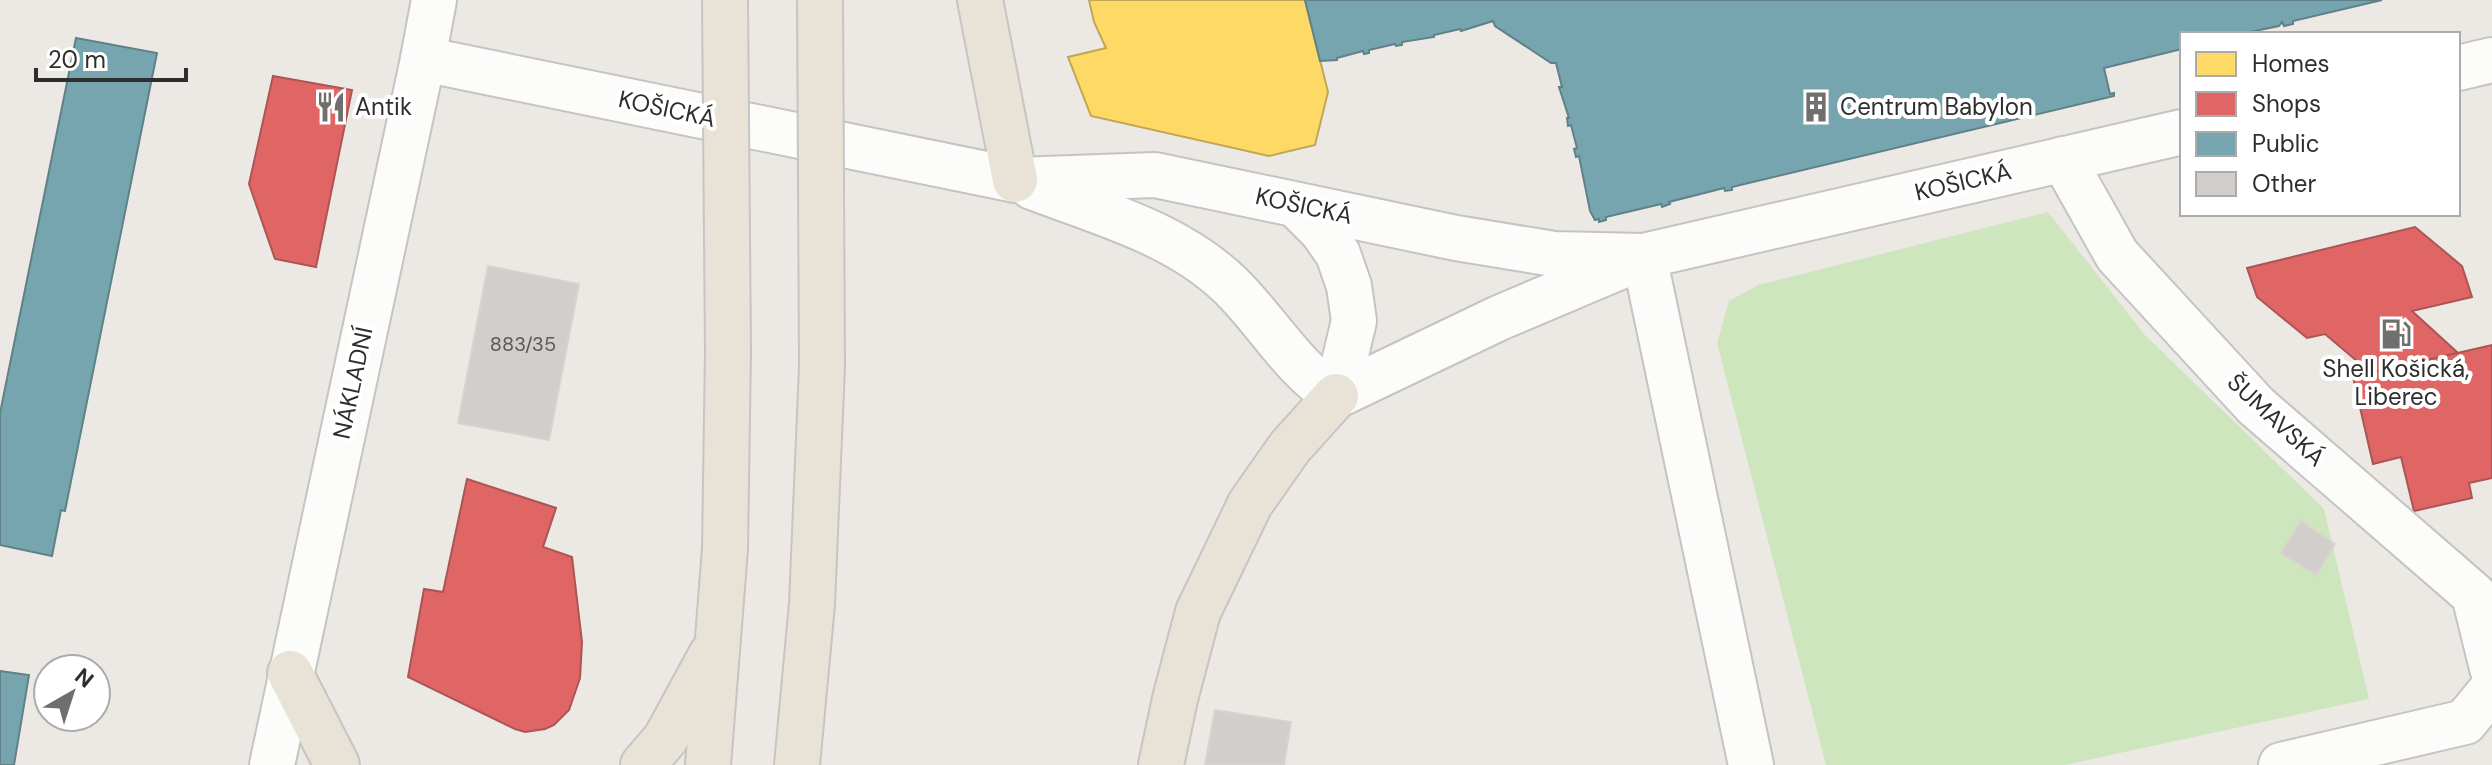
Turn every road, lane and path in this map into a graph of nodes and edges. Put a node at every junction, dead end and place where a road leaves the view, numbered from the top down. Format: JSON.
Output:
{"nodes":[{"id":1,"x":434,"y":0,"type":"edge"},
{"id":2,"x":725,"y":0,"type":"edge"},
{"id":3,"x":820,"y":0,"type":"edge"},
{"id":4,"x":980,"y":0,"type":"edge"},
{"id":5,"x":423,"y":59,"type":"junction"},
{"id":6,"x":2492,"y":60,"type":"edge"},
{"id":7,"x":2460,"y":68,"type":"edge"},
{"id":8,"x":2180,"y":132,"type":"edge"},
{"id":9,"x":2063,"y":159,"type":"junction"},
{"id":10,"x":1015,"y":180,"type":"junction"},
{"id":11,"x":1296,"y":205,"type":"junction"},
{"id":12,"x":1644,"y":256,"type":"junction"},
{"id":13,"x":1336,"y":396,"type":"junction"},
{"id":14,"x":719,"y":639,"type":"junction"},
{"id":15,"x":2492,"y":668,"type":"edge"},
{"id":16,"x":290,"y":673,"type":"junction"},
{"id":17,"x":2492,"y":689,"type":"edge"},
{"id":18,"x":272,"y":765,"type":"edge"},
{"id":19,"x":337,"y":765,"type":"edge"},
{"id":20,"x":643,"y":765,"type":"edge"},
{"id":21,"x":708,"y":765,"type":"edge"},
{"id":22,"x":797,"y":765,"type":"edge"},
{"id":23,"x":1161,"y":765,"type":"edge"},
{"id":24,"x":1751,"y":765,"type":"edge"},
{"id":25,"x":2281,"y":765,"type":"edge"}],
"edges":[{"from":1,"to":5,"type":"street","name":"NÁKLADNÍ"},
{"from":2,"to":14,"type":"highway","bridge":true},
{"from":3,"to":22,"type":"highway","bridge":true},
{"from":4,"to":10,"type":"highway"},
{"from":5,"to":10,"type":"street","name":"KOŠICKÁ"},
{"from":5,"to":16,"type":"street","name":"NÁKLADNÍ"},
{"from":6,"to":7,"type":"street"},
{"from":8,"to":9,"type":"street","name":"KOŠICKÁ"},
{"from":9,"to":12,"type":"street","name":"KOŠICKÁ"},
{"from":9,"to":15,"type":"street","name":"ŠUMAVSKÁ"},
{"from":10,"to":11,"type":"street","name":"KOŠICKÁ"},
{"from":10,"to":13,"type":"street"},
{"from":11,"to":12,"type":"street","name":"KOŠICKÁ"},
{"from":11,"to":13,"type":"street"},
{"from":12,"to":13,"type":"street"},
{"from":12,"to":24,"type":"street"},
{"from":13,"to":23,"type":"highway"},
{"from":14,"to":20,"type":"highway"},
{"from":14,"to":21,"type":"highway"},
{"from":16,"to":18,"type":"street","name":"NÁKLADNÍ"},
{"from":16,"to":19,"type":"highway"},
{"from":17,"to":25,"type":"street"}]}
